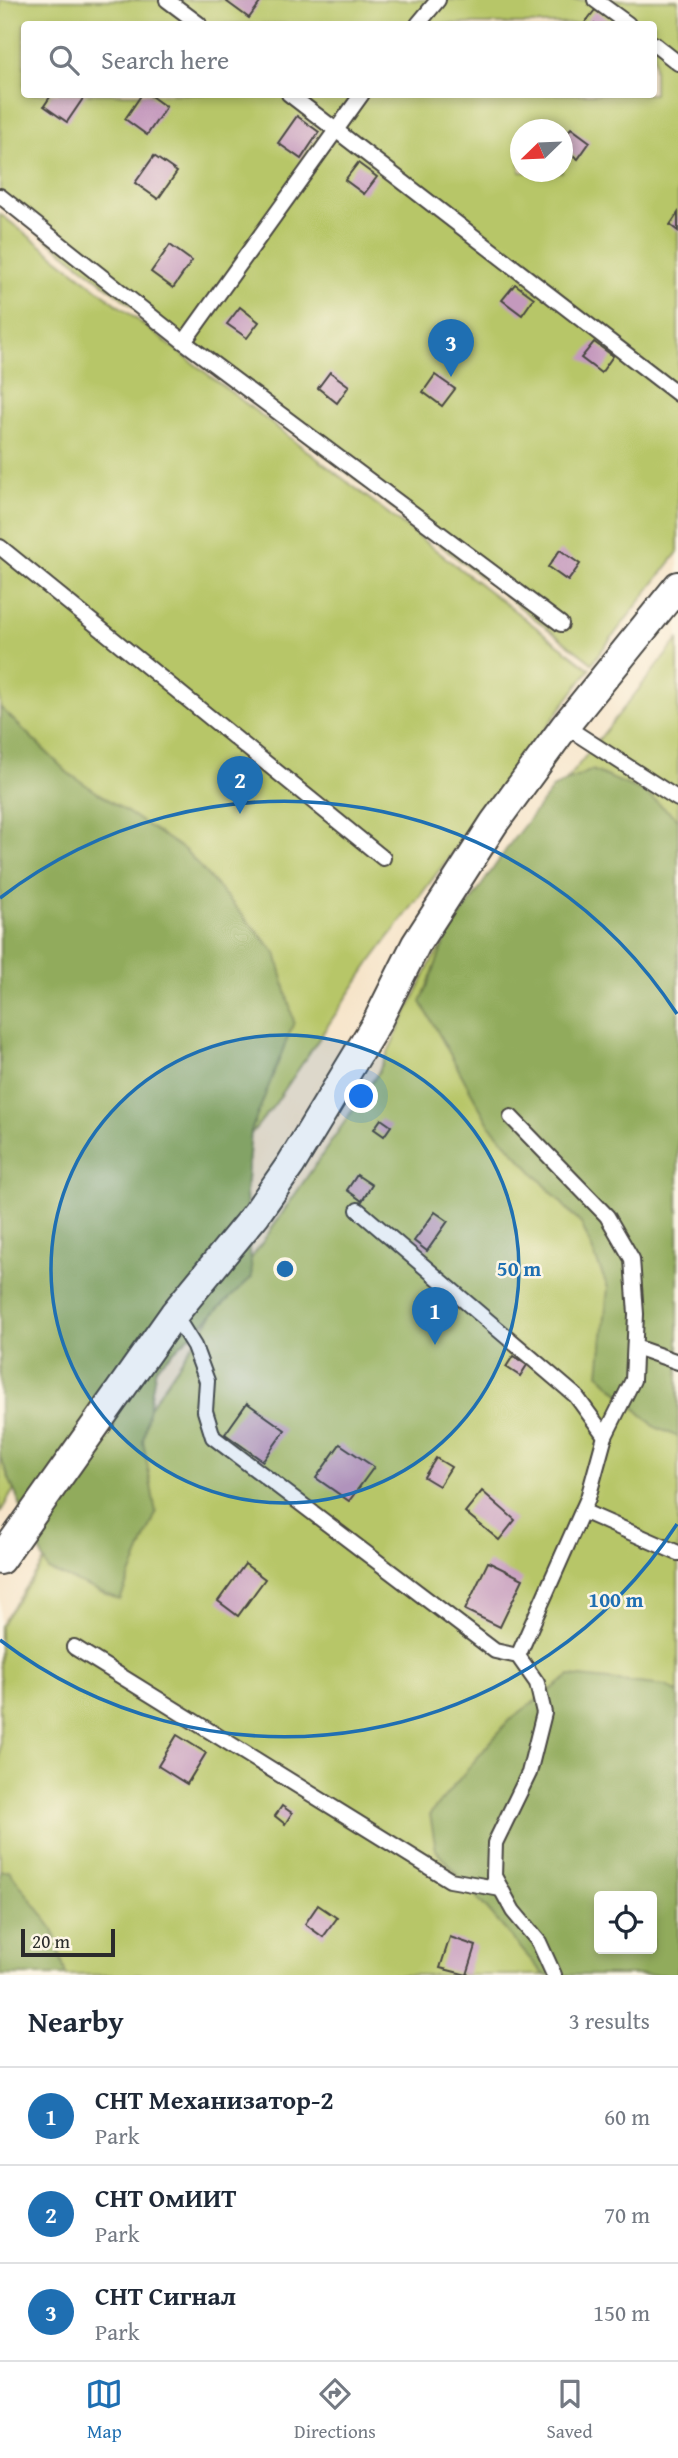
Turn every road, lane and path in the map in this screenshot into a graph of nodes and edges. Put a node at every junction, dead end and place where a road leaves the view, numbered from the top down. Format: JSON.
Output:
{"nodes":[{"id":1,"x":167,"y":0,"type":"edge"},
{"id":2,"x":438,"y":0,"type":"edge"},
{"id":3,"x":595,"y":0,"type":"edge"},
{"id":4,"x":195,"y":21,"type":"edge"},
{"id":5,"x":420,"y":21,"type":"edge"},
{"id":6,"x":624,"y":21,"type":"edge"},
{"id":7,"x":657,"y":47,"type":"edge"},
{"id":8,"x":678,"y":63,"type":"edge"},
{"id":9,"x":294,"y":98,"type":"edge"},
{"id":10,"x":359,"y":98,"type":"edge"},
{"id":11,"x":335,"y":129,"type":"junction"},
{"id":12,"x":0,"y":196,"type":"edge"},
{"id":13,"x":184,"y":342,"type":"junction"},
{"id":14,"x":678,"y":394,"type":"edge"},
{"id":15,"x":0,"y":547,"type":"edge"},
{"id":16,"x":678,"y":586,"type":"edge"},
{"id":17,"x":561,"y":624,"type":"dead end"},
{"id":18,"x":565,"y":726,"type":"junction"},
{"id":19,"x":678,"y":799,"type":"edge"},
{"id":20,"x":383,"y":858,"type":"dead end"},
{"id":21,"x":511,"y":1116,"type":"dead end"},
{"id":22,"x":358,"y":1210,"type":"dead end"},
{"id":23,"x":174,"y":1314,"type":"junction"},
{"id":24,"x":635,"y":1347,"type":"junction"},
{"id":25,"x":678,"y":1362,"type":"edge"},
{"id":26,"x":605,"y":1436,"type":"junction"},
{"id":27,"x":582,"y":1511,"type":"junction"},
{"id":28,"x":678,"y":1553,"type":"edge"},
{"id":29,"x":0,"y":1560,"type":"edge"},
{"id":30,"x":74,"y":1647,"type":"dead end"},
{"id":31,"x":517,"y":1656,"type":"junction"},
{"id":32,"x":501,"y":1889,"type":"junction"},
{"id":33,"x":554,"y":1975,"type":"edge"}],
"edges":[{"from":1,"to":4,"type":"lane"},
{"from":2,"to":5,"type":"lane"},
{"from":3,"to":6,"type":"lane"},
{"from":7,"to":8,"type":"lane"},
{"from":9,"to":11,"type":"lane"},
{"from":10,"to":11,"type":"lane"},
{"from":11,"to":13,"type":"lane"},
{"from":11,"to":14,"type":"lane"},
{"from":12,"to":13,"type":"lane"},
{"from":13,"to":17,"type":"lane"},
{"from":15,"to":20,"type":"lane"},
{"from":16,"to":18,"type":"street"},
{"from":18,"to":19,"type":"lane"},
{"from":18,"to":23,"type":"street"},
{"from":21,"to":24,"type":"lane"},
{"from":22,"to":26,"type":"lane"},
{"from":23,"to":29,"type":"street"},
{"from":23,"to":31,"type":"lane"},
{"from":24,"to":25,"type":"lane"},
{"from":24,"to":26,"type":"lane"},
{"from":26,"to":27,"type":"lane"},
{"from":27,"to":28,"type":"lane"},
{"from":27,"to":31,"type":"lane"},
{"from":30,"to":32,"type":"lane"},
{"from":31,"to":32,"type":"lane"},
{"from":32,"to":33,"type":"lane"}]}
